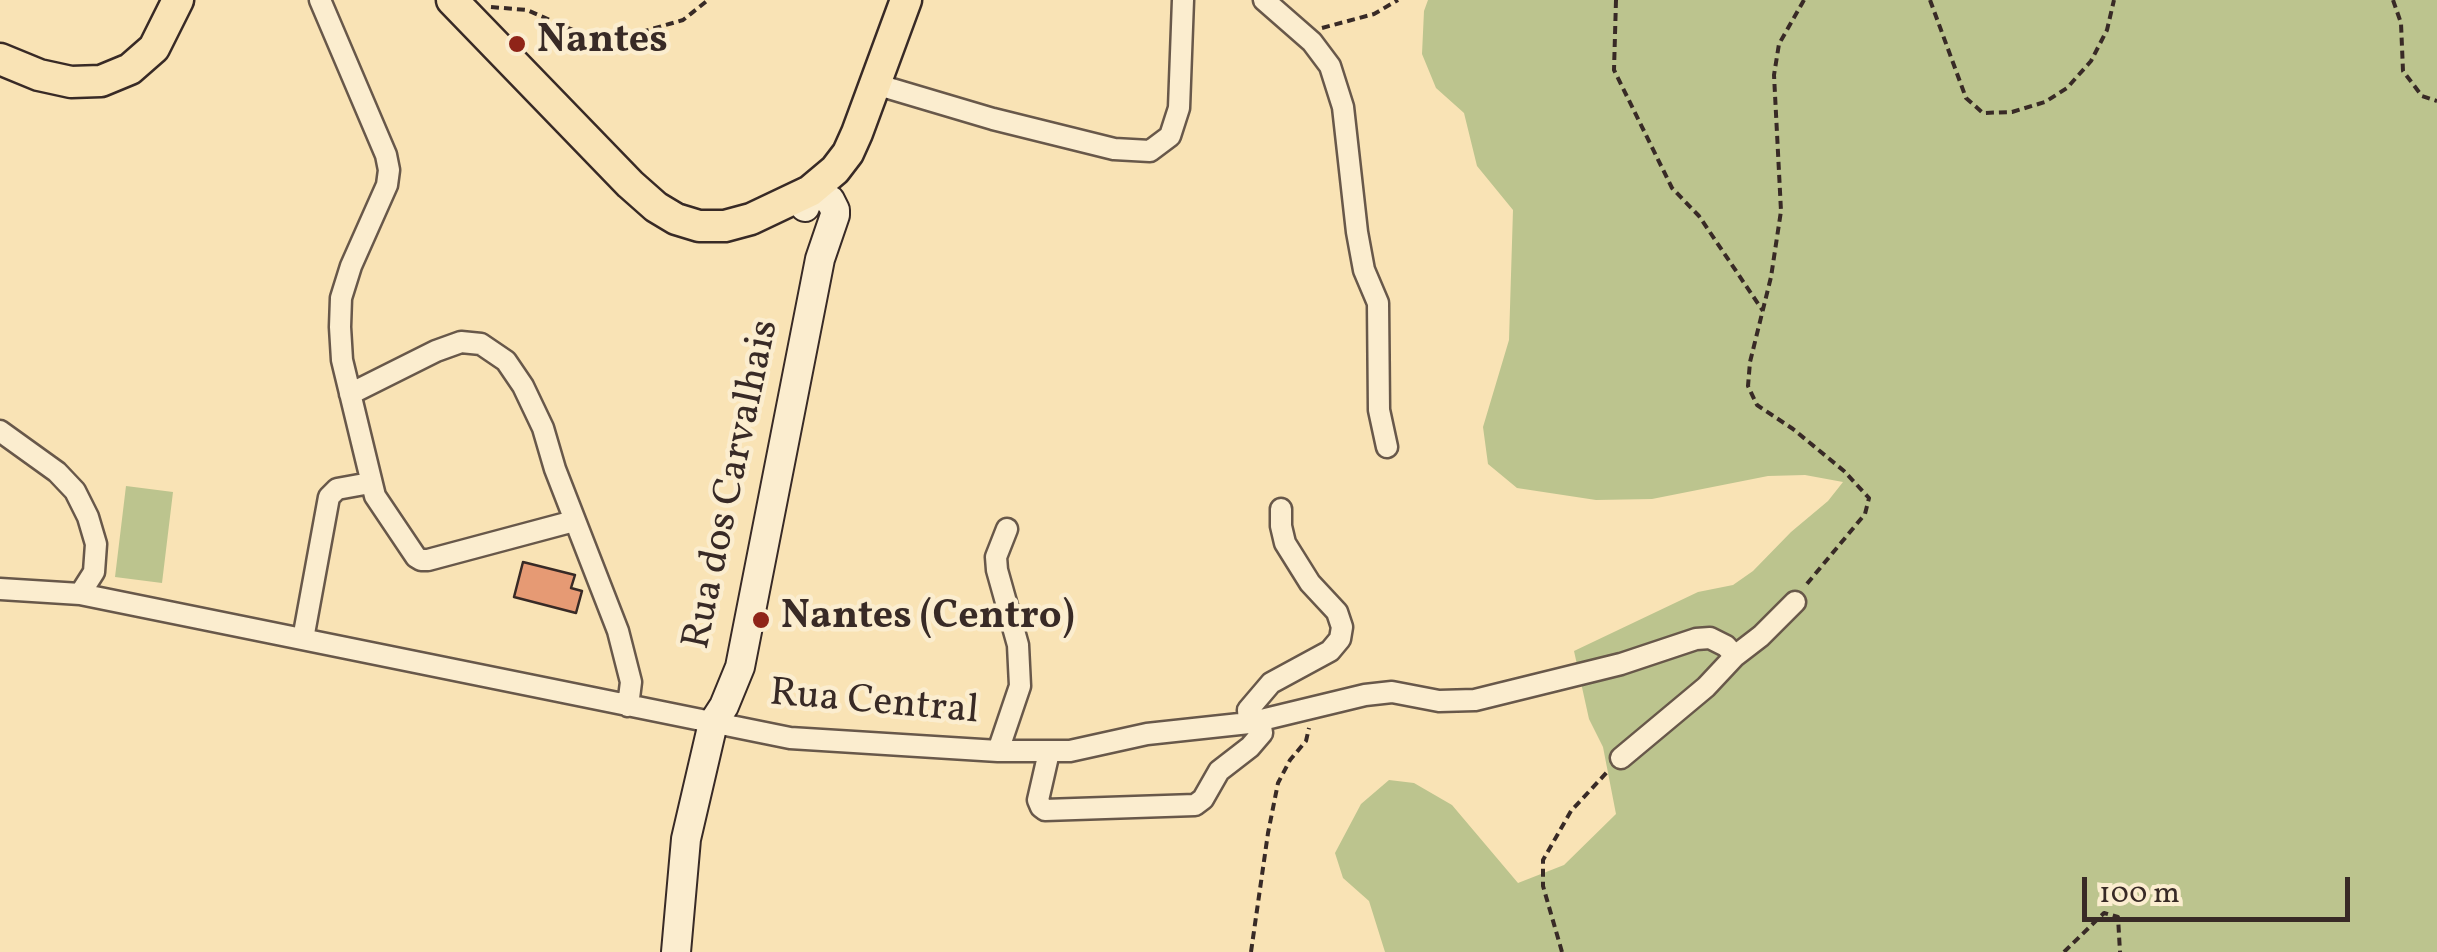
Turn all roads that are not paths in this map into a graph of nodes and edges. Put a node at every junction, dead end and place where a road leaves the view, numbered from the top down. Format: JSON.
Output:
{"nodes":[{"id":1,"x":178,"y":0,"type":"edge"},
{"id":2,"x":320,"y":0,"type":"edge"},
{"id":3,"x":906,"y":0,"type":"edge"},
{"id":4,"x":1182,"y":0,"type":"edge"},
{"id":5,"x":1264,"y":0,"type":"edge"},
{"id":6,"x":454,"y":2,"type":"edge"},
{"id":7,"x":0,"y":58,"type":"edge"},
{"id":8,"x":875,"y":84,"type":"junction"},
{"id":9,"x":812,"y":208,"type":"junction"},
{"id":10,"x":350,"y":394,"type":"junction"},
{"id":11,"x":0,"y":431,"type":"edge"},
{"id":12,"x":1387,"y":447,"type":"dead end"},
{"id":13,"x":370,"y":483,"type":"junction"},
{"id":14,"x":1281,"y":509,"type":"dead end"},
{"id":15,"x":574,"y":521,"type":"junction"},
{"id":16,"x":1008,"y":529,"type":"dead end"},
{"id":17,"x":0,"y":589,"type":"edge"},
{"id":18,"x":80,"y":594,"type":"junction"},
{"id":19,"x":1795,"y":602,"type":"road end"},
{"id":20,"x":303,"y":640,"type":"junction"},
{"id":21,"x":1735,"y":656,"type":"junction"},
{"id":22,"x":628,"y":706,"type":"junction"},
{"id":23,"x":1254,"y":721,"type":"junction"},
{"id":24,"x":713,"y":723,"type":"junction"},
{"id":25,"x":998,"y":751,"type":"junction"},
{"id":26,"x":1050,"y":752,"type":"junction"},
{"id":27,"x":1620,"y":758,"type":"road end"},
{"id":28,"x":676,"y":952,"type":"edge"}],
"edges":[{"from":1,"to":7,"type":"main road"},
{"from":2,"to":10,"type":"street"},
{"from":3,"to":8,"type":"main road"},
{"from":4,"to":8,"type":"street"},
{"from":5,"to":12,"type":"street"},
{"from":6,"to":9,"type":"main road"},
{"from":8,"to":9,"type":"main road"},
{"from":9,"to":24,"type":"main road","name":"Rua dos Carvalhais"},
{"from":10,"to":13,"type":"street"},
{"from":10,"to":15,"type":"street"},
{"from":11,"to":18,"type":"street"},
{"from":13,"to":15,"type":"street"},
{"from":13,"to":20,"type":"street"},
{"from":14,"to":23,"type":"street"},
{"from":15,"to":22,"type":"street"},
{"from":16,"to":25,"type":"street"},
{"from":17,"to":18,"type":"street","name":"Rua Central"},
{"from":18,"to":20,"type":"street","name":"Rua Central"},
{"from":19,"to":21,"type":"street"},
{"from":20,"to":22,"type":"street","name":"Rua Central"},
{"from":21,"to":23,"type":"street","name":"Rua Central"},
{"from":21,"to":27,"type":"street"},
{"from":22,"to":24,"type":"street","name":"Rua Central"},
{"from":23,"to":26,"type":"street","name":"Rua Central"},
{"from":23,"to":26,"type":"street"},
{"from":24,"to":25,"type":"street","name":"Rua Central"},
{"from":24,"to":28,"type":"main road","name":"Rua dos Carvalhais"},
{"from":25,"to":26,"type":"street","name":"Rua Central"}]}
